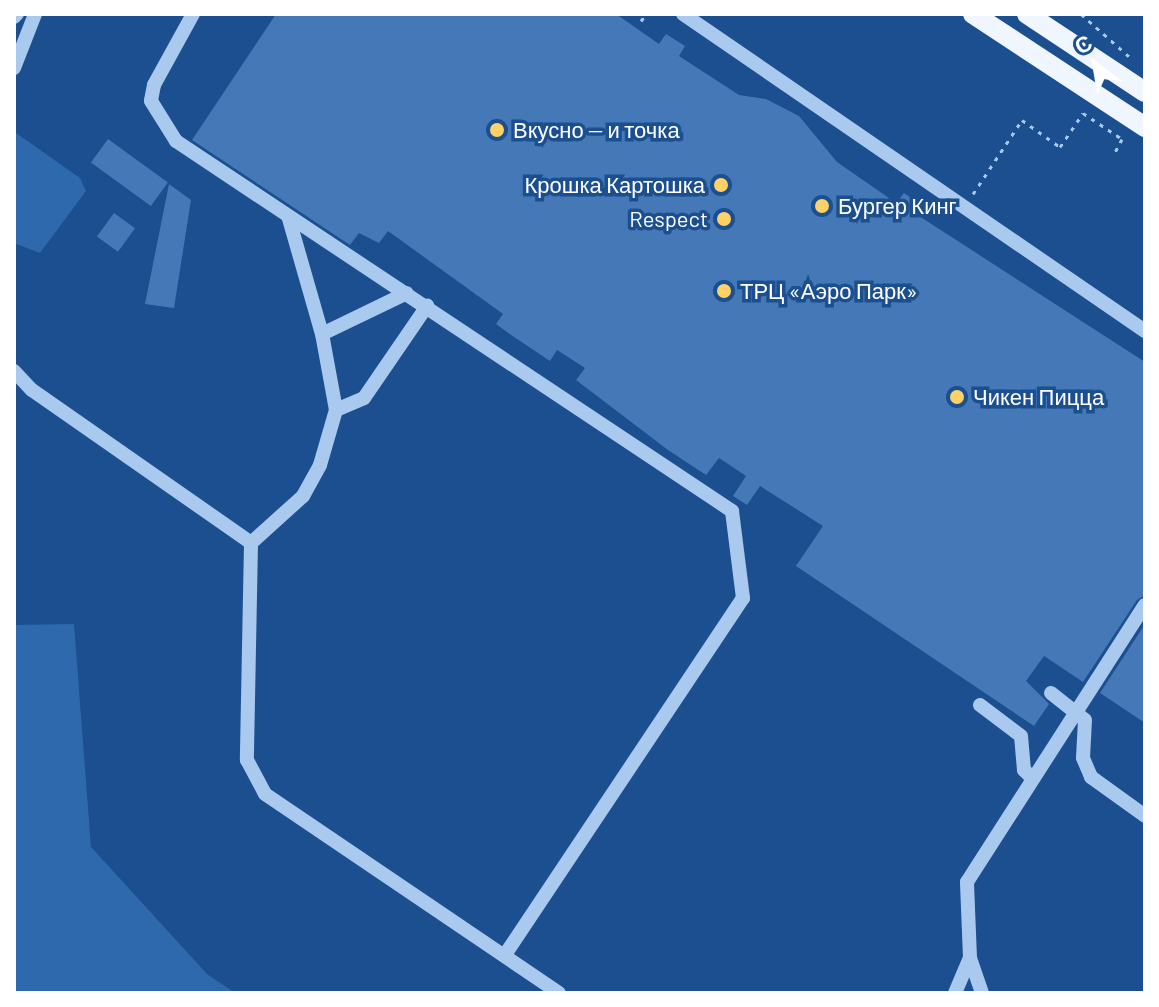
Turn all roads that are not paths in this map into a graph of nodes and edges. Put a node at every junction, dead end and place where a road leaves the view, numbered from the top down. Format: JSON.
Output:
{"nodes":[{"id":1,"x":35,"y":14,"type":"edge"},
{"id":2,"x":193,"y":14,"type":"edge"},
{"id":3,"x":973,"y":14,"type":"edge"},
{"id":4,"x":1027,"y":14,"type":"edge"},
{"id":5,"x":691,"y":16,"type":"edge"},
{"id":6,"x":1051,"y":20,"type":"edge"},
{"id":7,"x":14,"y":68,"type":"edge"},
{"id":8,"x":1145,"y":92,"type":"edge"},
{"id":9,"x":1145,"y":127,"type":"edge"},
{"id":10,"x":289,"y":219,"type":"junction"},
{"id":11,"x":407,"y":293,"type":"junction"},
{"id":12,"x":427,"y":306,"type":"junction"},
{"id":13,"x":1145,"y":331,"type":"edge"},
{"id":14,"x":322,"y":334,"type":"junction"},
{"id":15,"x":14,"y":371,"type":"edge"},
{"id":16,"x":336,"y":410,"type":"junction"},
{"id":17,"x":251,"y":543,"type":"junction"},
{"id":18,"x":1145,"y":605,"type":"edge"},
{"id":19,"x":1051,"y":693,"type":"dead end"},
{"id":20,"x":980,"y":705,"type":"dead end"},
{"id":21,"x":1031,"y":777,"type":"junction"},
{"id":22,"x":1145,"y":816,"type":"edge"},
{"id":23,"x":504,"y":956,"type":"junction"},
{"id":24,"x":970,"y":958,"type":"junction"},
{"id":25,"x":559,"y":993,"type":"edge"},
{"id":26,"x":955,"y":993,"type":"edge"},
{"id":27,"x":982,"y":993,"type":"edge"}],
"edges":[{"from":1,"to":7,"type":"street"},
{"from":2,"to":10,"type":"street"},
{"from":3,"to":9,"type":"main road"},
{"from":4,"to":6,"type":"main road"},
{"from":5,"to":13,"type":"street"},
{"from":6,"to":8,"type":"main road"},
{"from":10,"to":11,"type":"street"},
{"from":10,"to":14,"type":"street"},
{"from":11,"to":12,"type":"street"},
{"from":11,"to":14,"type":"street"},
{"from":12,"to":16,"type":"street"},
{"from":12,"to":23,"type":"street"},
{"from":14,"to":16,"type":"street"},
{"from":15,"to":17,"type":"street"},
{"from":16,"to":17,"type":"street"},
{"from":17,"to":23,"type":"street"},
{"from":18,"to":21,"type":"street"},
{"from":19,"to":22,"type":"street"},
{"from":20,"to":21,"type":"street"},
{"from":21,"to":24,"type":"street"},
{"from":23,"to":25,"type":"street"},
{"from":24,"to":26,"type":"street"},
{"from":24,"to":27,"type":"street"}]}
